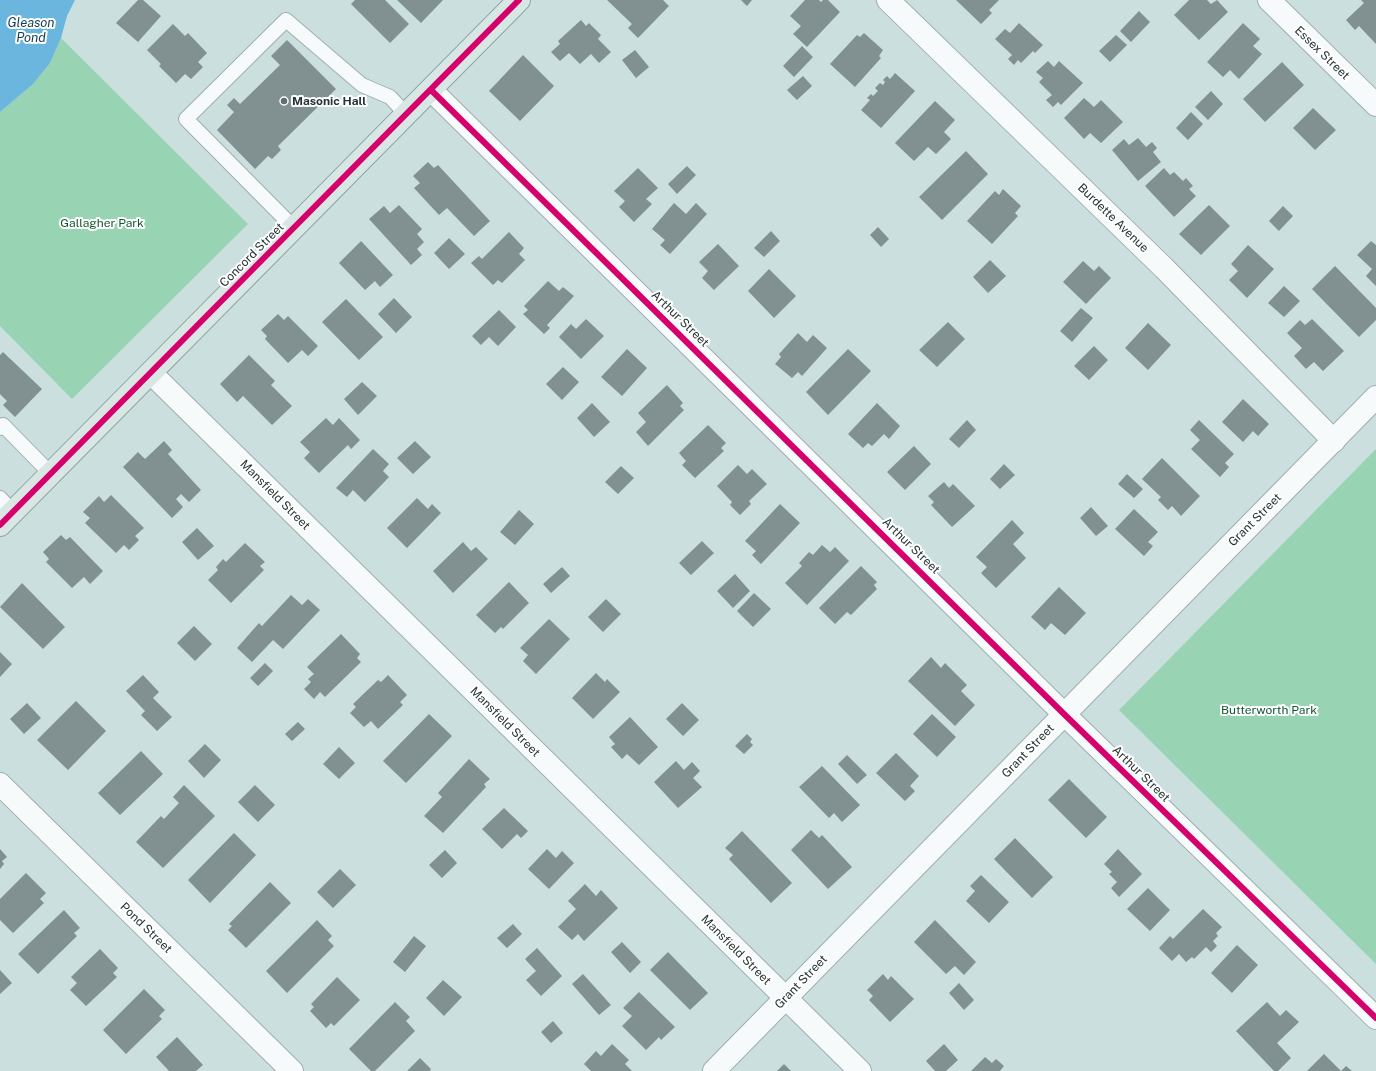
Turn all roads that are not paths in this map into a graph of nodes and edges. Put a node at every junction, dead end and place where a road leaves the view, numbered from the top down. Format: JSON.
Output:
{"nodes":[{"id":1,"x":519,"y":0,"type":"edge"},
{"id":2,"x":888,"y":0,"type":"edge"},
{"id":3,"x":1269,"y":0,"type":"edge"},
{"id":4,"x":430,"y":90,"type":"junction"},
{"id":5,"x":1376,"y":105,"type":"edge"},
{"id":6,"x":406,"y":114,"type":"junction"},
{"id":7,"x":294,"y":228,"type":"junction"},
{"id":8,"x":151,"y":374,"type":"junction"},
{"id":9,"x":1376,"y":397,"type":"edge"},
{"id":10,"x":1,"y":425,"type":"edge"},
{"id":11,"x":1334,"y":441,"type":"junction"},
{"id":12,"x":52,"y":474,"type":"junction"},
{"id":13,"x":4,"y":512,"type":"edge"},
{"id":14,"x":1064,"y":714,"type":"junction"},
{"id":15,"x":0,"y":784,"type":"edge"},
{"id":16,"x":786,"y":998,"type":"junction"},
{"id":17,"x":1376,"y":1018,"type":"edge"},
{"id":18,"x":292,"y":1071,"type":"edge"},
{"id":19,"x":714,"y":1071,"type":"edge"},
{"id":20,"x":860,"y":1071,"type":"edge"}],
"edges":[{"from":1,"to":4,"type":"main road","name":"Concord Street"},
{"from":2,"to":11,"type":"street","name":"Burdette Avenue"},
{"from":3,"to":5,"type":"street","name":"Essex Street"},
{"from":4,"to":6,"type":"main road","name":"Concord Street"},
{"from":4,"to":14,"type":"street","name":"Arthur Street"},
{"from":6,"to":7,"type":"main road","name":"Concord Street"},
{"from":6,"to":7,"type":"lane"},
{"from":7,"to":8,"type":"main road","name":"Concord Street"},
{"from":8,"to":12,"type":"main road","name":"Concord Street"},
{"from":8,"to":16,"type":"street","name":"Mansfield Street"},
{"from":9,"to":11,"type":"street","name":"Grant Street"},
{"from":10,"to":12,"type":"lane"},
{"from":11,"to":14,"type":"street","name":"Grant Street"},
{"from":12,"to":13,"type":"main road","name":"Concord Street"},
{"from":14,"to":16,"type":"street","name":"Grant Street"},
{"from":14,"to":17,"type":"street","name":"Arthur Street"},
{"from":15,"to":18,"type":"street","name":"Pond Street"},
{"from":16,"to":19,"type":"street","name":"Grant Street"},
{"from":16,"to":20,"type":"street","name":"Mansfield Street"}]}
